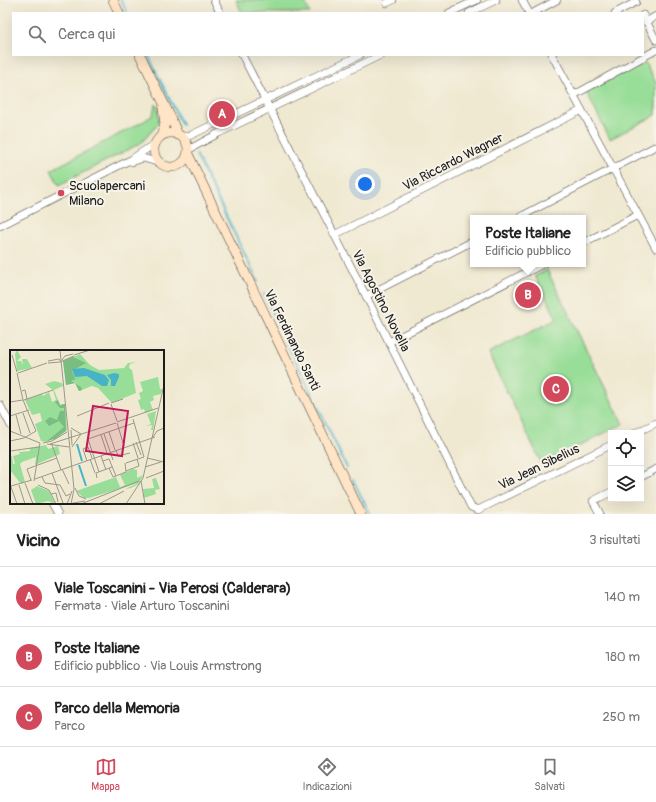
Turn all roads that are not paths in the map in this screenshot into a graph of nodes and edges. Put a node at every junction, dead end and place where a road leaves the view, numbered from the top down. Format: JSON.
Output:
{"nodes":[{"id":1,"x":113,"y":0,"type":"edge"},
{"id":2,"x":214,"y":0,"type":"edge"},
{"id":3,"x":477,"y":0,"type":"edge"},
{"id":4,"x":496,"y":0,"type":"edge"},
{"id":5,"x":522,"y":0,"type":"edge"},
{"id":6,"x":557,"y":0,"type":"edge"},
{"id":7,"x":636,"y":1,"type":"edge"},
{"id":8,"x":119,"y":12,"type":"edge"},
{"id":9,"x":220,"y":12,"type":"edge"},
{"id":10,"x":451,"y":12,"type":"edge"},
{"id":11,"x":471,"y":12,"type":"edge"},
{"id":12,"x":528,"y":12,"type":"edge"},
{"id":13,"x":535,"y":12,"type":"edge"},
{"id":14,"x":617,"y":12,"type":"edge"},
{"id":15,"x":642,"y":12,"type":"edge"},
{"id":16,"x":656,"y":16,"type":"edge"},
{"id":17,"x":644,"y":17,"type":"edge"},
{"id":18,"x":656,"y":40,"type":"edge"},
{"id":19,"x":656,"y":50,"type":"edge"},
{"id":20,"x":140,"y":56,"type":"edge"},
{"id":21,"x":243,"y":56,"type":"edge"},
{"id":22,"x":358,"y":56,"type":"edge"},
{"id":23,"x":379,"y":56,"type":"edge"},
{"id":24,"x":553,"y":56,"type":"edge"},
{"id":25,"x":574,"y":95,"type":"junction"},
{"id":26,"x":265,"y":99,"type":"junction"},
{"id":27,"x":162,"y":100,"type":"junction"},
{"id":28,"x":270,"y":108,"type":"junction"},
{"id":29,"x":582,"y":110,"type":"junction"},
{"id":30,"x":180,"y":136,"type":"junction"},
{"id":31,"x":159,"y":139,"type":"junction"},
{"id":32,"x":656,"y":146,"type":"edge"},
{"id":33,"x":188,"y":152,"type":"junction"},
{"id":34,"x":160,"y":163,"type":"junction"},
{"id":35,"x":177,"y":166,"type":"junction"},
{"id":36,"x":113,"y":167,"type":"junction"},
{"id":37,"x":614,"y":169,"type":"junction"},
{"id":38,"x":199,"y":177,"type":"junction"},
{"id":39,"x":524,"y":215,"type":"edge"},
{"id":40,"x":638,"y":215,"type":"junction"},
{"id":41,"x":0,"y":226,"type":"edge"},
{"id":42,"x":334,"y":235,"type":"junction"},
{"id":43,"x":586,"y":241,"type":"edge"},
{"id":44,"x":470,"y":243,"type":"edge"},
{"id":45,"x":656,"y":248,"type":"edge"},
{"id":46,"x":536,"y":267,"type":"edge"},
{"id":47,"x":366,"y":296,"type":"junction"},
{"id":48,"x":389,"y":342,"type":"junction"},
{"id":49,"x":0,"y":405,"type":"edge"},
{"id":50,"x":656,"y":423,"type":"edge"},
{"id":51,"x":10,"y":424,"type":"edge"},
{"id":52,"x":641,"y":430,"type":"edge"},
{"id":53,"x":608,"y":446,"type":"edge"},
{"id":54,"x":656,"y":469,"type":"edge"},
{"id":55,"x":644,"y":475,"type":"edge"},
{"id":56,"x":608,"y":494,"type":"edge"},
{"id":57,"x":53,"y":504,"type":"edge"},
{"id":58,"x":478,"y":510,"type":"joint"},
{"id":59,"x":58,"y":514,"type":"edge"},
{"id":60,"x":361,"y":514,"type":"edge"},
{"id":61,"x":600,"y":514,"type":"edge"}],
"edges":[{"from":1,"to":8,"type":"main road"},
{"from":2,"to":9,"type":"street"},
{"from":3,"to":10,"type":"street"},
{"from":4,"to":11,"type":"street"},
{"from":5,"to":12,"type":"street"},
{"from":6,"to":13,"type":"street"},
{"from":7,"to":14,"type":"street"},
{"from":7,"to":15,"type":"street"},
{"from":16,"to":17,"type":"street"},
{"from":17,"to":18,"type":"street"},
{"from":19,"to":25,"type":"street"},
{"from":20,"to":27,"type":"main road"},
{"from":21,"to":26,"type":"street","name":"Via Agostino Novella"},
{"from":22,"to":26,"type":"street"},
{"from":23,"to":28,"type":"street"},
{"from":24,"to":25,"type":"street"},
{"from":25,"to":29,"type":"street"},
{"from":26,"to":28,"type":"street","name":"Via Agostino Novella"},
{"from":26,"to":30,"type":"street"},
{"from":27,"to":30,"type":"main road"},
{"from":27,"to":31,"type":"main road"},
{"from":28,"to":33,"type":"street"},
{"from":28,"to":42,"type":"street","name":"Via Agostino Novella"},
{"from":29,"to":37,"type":"street"},
{"from":29,"to":42,"type":"street","name":"Via Riccardo Wagner"},
{"from":30,"to":31,"type":"main road"},
{"from":30,"to":33,"type":"main road"},
{"from":31,"to":34,"type":"main road"},
{"from":31,"to":36,"type":"street"},
{"from":32,"to":37,"type":"street"},
{"from":33,"to":35,"type":"main road"},
{"from":33,"to":38,"type":"main road","name":"Via Ferdinando Santi"},
{"from":34,"to":35,"type":"main road"},
{"from":34,"to":36,"type":"street"},
{"from":35,"to":38,"type":"main road"},
{"from":36,"to":41,"type":"street"},
{"from":37,"to":39,"type":"street"},
{"from":37,"to":40,"type":"street"},
{"from":38,"to":60,"type":"main road","name":"Via Ferdinando Santi"},
{"from":40,"to":43,"type":"street"},
{"from":40,"to":45,"type":"street"},
{"from":42,"to":47,"type":"street","name":"Via Agostino Novella"},
{"from":44,"to":47,"type":"street"},
{"from":46,"to":48,"type":"street"},
{"from":47,"to":48,"type":"street","name":"Via Agostino Novella"},
{"from":48,"to":58,"type":"street","name":"Via Agostino Novella"},
{"from":49,"to":51,"type":"street"},
{"from":50,"to":52,"type":"street"},
{"from":53,"to":58,"type":"street","name":"Via Jean Sibelius"},
{"from":54,"to":55,"type":"street"},
{"from":56,"to":61,"type":"street"},
{"from":57,"to":59,"type":"street"}]}
